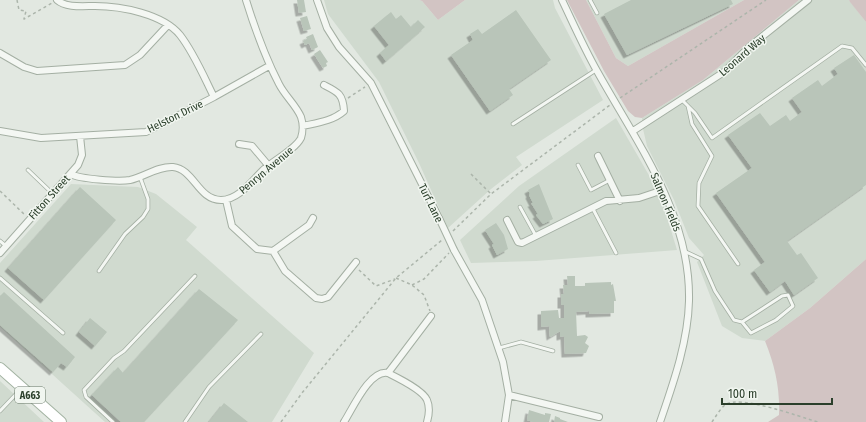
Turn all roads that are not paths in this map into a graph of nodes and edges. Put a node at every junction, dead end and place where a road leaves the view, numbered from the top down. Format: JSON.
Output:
{"nodes":[{"id":1,"x":57,"y":0,"type":"edge"},
{"id":2,"x":246,"y":0,"type":"edge"},
{"id":3,"x":317,"y":0,"type":"edge"},
{"id":4,"x":562,"y":0,"type":"edge"},
{"id":5,"x":590,"y":0,"type":"edge"},
{"id":6,"x":808,"y":0,"type":"edge"},
{"id":7,"x":597,"y":13,"type":"dead end"},
{"id":8,"x":168,"y":24,"type":"junction"},
{"id":9,"x":0,"y":53,"type":"edge"},
{"id":10,"x":269,"y":66,"type":"junction"},
{"id":11,"x":866,"y":66,"type":"edge"},
{"id":12,"x":596,"y":70,"type":"junction"},
{"id":13,"x":324,"y":84,"type":"dead end"},
{"id":14,"x":214,"y":97,"type":"junction"},
{"id":15,"x":681,"y":99,"type":"junction"},
{"id":16,"x":688,"y":106,"type":"junction"},
{"id":17,"x":513,"y":124,"type":"dead end"},
{"id":18,"x":303,"y":126,"type":"junction"},
{"id":19,"x":0,"y":131,"type":"edge"},
{"id":20,"x":633,"y":132,"type":"junction"},
{"id":21,"x":80,"y":136,"type":"junction"},
{"id":22,"x":712,"y":138,"type":"junction"},
{"id":23,"x":239,"y":144,"type":"dead end"},
{"id":24,"x":706,"y":147,"type":"junction"},
{"id":25,"x":598,"y":156,"type":"dead end"},
{"id":26,"x":268,"y":165,"type":"junction"},
{"id":27,"x":578,"y":165,"type":"dead end"},
{"id":28,"x":28,"y":170,"type":"dead end"},
{"id":29,"x":70,"y":174,"type":"junction"},
{"id":30,"x":140,"y":176,"type":"junction"},
{"id":31,"x":610,"y":180,"type":"junction"},
{"id":32,"x":663,"y":190,"type":"junction"},
{"id":33,"x":52,"y":193,"type":"junction"},
{"id":34,"x":226,"y":200,"type":"junction"},
{"id":35,"x":620,"y":201,"type":"junction"},
{"id":36,"x":520,"y":207,"type":"dead end"},
{"id":37,"x":592,"y":207,"type":"junction"},
{"id":38,"x":313,"y":218,"type":"dead end"},
{"id":39,"x":507,"y":220,"type":"dead end"},
{"id":40,"x":536,"y":236,"type":"junction"},
{"id":41,"x":0,"y":241,"type":"edge"},
{"id":42,"x":6,"y":246,"type":"junction"},
{"id":43,"x":272,"y":251,"type":"junction"},
{"id":44,"x":684,"y":251,"type":"junction"},
{"id":45,"x":0,"y":253,"type":"edge"},
{"id":46,"x":616,"y":253,"type":"dead end"},
{"id":47,"x":355,"y":264,"type":"road end"},
{"id":48,"x":738,"y":264,"type":"dead end"},
{"id":49,"x":99,"y":271,"type":"dead end"},
{"id":50,"x":195,"y":276,"type":"dead end"},
{"id":51,"x":0,"y":278,"type":"edge"},
{"id":52,"x":431,"y":316,"type":"road end"},
{"id":53,"x":742,"y":322,"type":"junction"},
{"id":54,"x":63,"y":333,"type":"dead end"},
{"id":55,"x":261,"y":334,"type":"dead end"},
{"id":56,"x":499,"y":348,"type":"junction"},
{"id":57,"x":553,"y":351,"type":"dead end"},
{"id":58,"x":0,"y":368,"type":"edge"},
{"id":59,"x":388,"y":373,"type":"junction"},
{"id":60,"x":22,"y":388,"type":"junction"},
{"id":61,"x":509,"y":395,"type":"junction"},
{"id":62,"x":0,"y":411,"type":"edge"},
{"id":63,"x":599,"y":418,"type":"dead end"},
{"id":64,"x":61,"y":422,"type":"edge"},
{"id":65,"x":114,"y":422,"type":"edge"},
{"id":66,"x":185,"y":422,"type":"edge"},
{"id":67,"x":344,"y":422,"type":"edge"},
{"id":68,"x":427,"y":422,"type":"edge"},
{"id":69,"x":504,"y":422,"type":"edge"},
{"id":70,"x":660,"y":422,"type":"edge"}],
"edges":[{"from":1,"to":8,"type":"street"},
{"from":2,"to":10,"type":"street"},
{"from":3,"to":56,"type":"street","name":"Turf Lane","bridge":true},
{"from":4,"to":12,"type":"street","name":"Salmon Fields"},
{"from":5,"to":7,"type":"lane"},
{"from":6,"to":15,"type":"street","name":"Leonard Way"},
{"from":8,"to":9,"type":"street"},
{"from":8,"to":14,"type":"street"},
{"from":10,"to":14,"type":"street","name":"Helston Drive"},
{"from":10,"to":18,"type":"street"},
{"from":11,"to":22,"type":"lane"},
{"from":12,"to":17,"type":"lane"},
{"from":12,"to":20,"type":"street","name":"Salmon Fields"},
{"from":13,"to":18,"type":"street"},
{"from":14,"to":21,"type":"street","name":"Helston Drive"},
{"from":15,"to":16,"type":"lane"},
{"from":15,"to":20,"type":"street","name":"Leonard Way"},
{"from":16,"to":22,"type":"lane"},
{"from":16,"to":24,"type":"lane"},
{"from":18,"to":26,"type":"street","name":"Penryn Avenue"},
{"from":19,"to":21,"type":"street","name":"Helston Drive"},
{"from":20,"to":32,"type":"street","name":"Salmon Fields"},
{"from":21,"to":29,"type":"street","name":"Fitton Street"},
{"from":22,"to":24,"type":"lane"},
{"from":23,"to":26,"type":"street"},
{"from":24,"to":48,"type":"lane"},
{"from":25,"to":31,"type":"street"},
{"from":26,"to":34,"type":"street","name":"Penryn Avenue"},
{"from":27,"to":31,"type":"lane"},
{"from":28,"to":33,"type":"lane"},
{"from":29,"to":30,"type":"street"},
{"from":29,"to":33,"type":"street","name":"Fitton Street"},
{"from":30,"to":34,"type":"street"},
{"from":30,"to":49,"type":"lane"},
{"from":31,"to":35,"type":"street"},
{"from":32,"to":35,"type":"street"},
{"from":32,"to":44,"type":"street","name":"Salmon Fields"},
{"from":33,"to":42,"type":"street","name":"Fitton Street"},
{"from":34,"to":43,"type":"street"},
{"from":35,"to":37,"type":"street"},
{"from":36,"to":40,"type":"lane"},
{"from":37,"to":40,"type":"street"},
{"from":37,"to":46,"type":"lane"},
{"from":38,"to":43,"type":"street"},
{"from":39,"to":40,"type":"street"},
{"from":41,"to":42,"type":"lane"},
{"from":42,"to":45,"type":"street","name":"Fitton Street"},
{"from":43,"to":47,"type":"street"},
{"from":44,"to":53,"type":"lane"},
{"from":44,"to":70,"type":"street","name":"Salmon Fields"},
{"from":50,"to":65,"type":"lane"},
{"from":51,"to":54,"type":"lane"},
{"from":52,"to":59,"type":"street"},
{"from":53,"to":53,"type":"lane"},
{"from":55,"to":66,"type":"lane"},
{"from":56,"to":57,"type":"lane"},
{"from":56,"to":61,"type":"street","name":"Turf Lane"},
{"from":58,"to":60,"type":"main road","number":"A663"},
{"from":59,"to":67,"type":"street"},
{"from":59,"to":68,"type":"street"},
{"from":60,"to":62,"type":"lane"},
{"from":60,"to":64,"type":"main road","number":"A663"},
{"from":61,"to":63,"type":"street"},
{"from":61,"to":69,"type":"street","name":"Turf Lane"}]}
